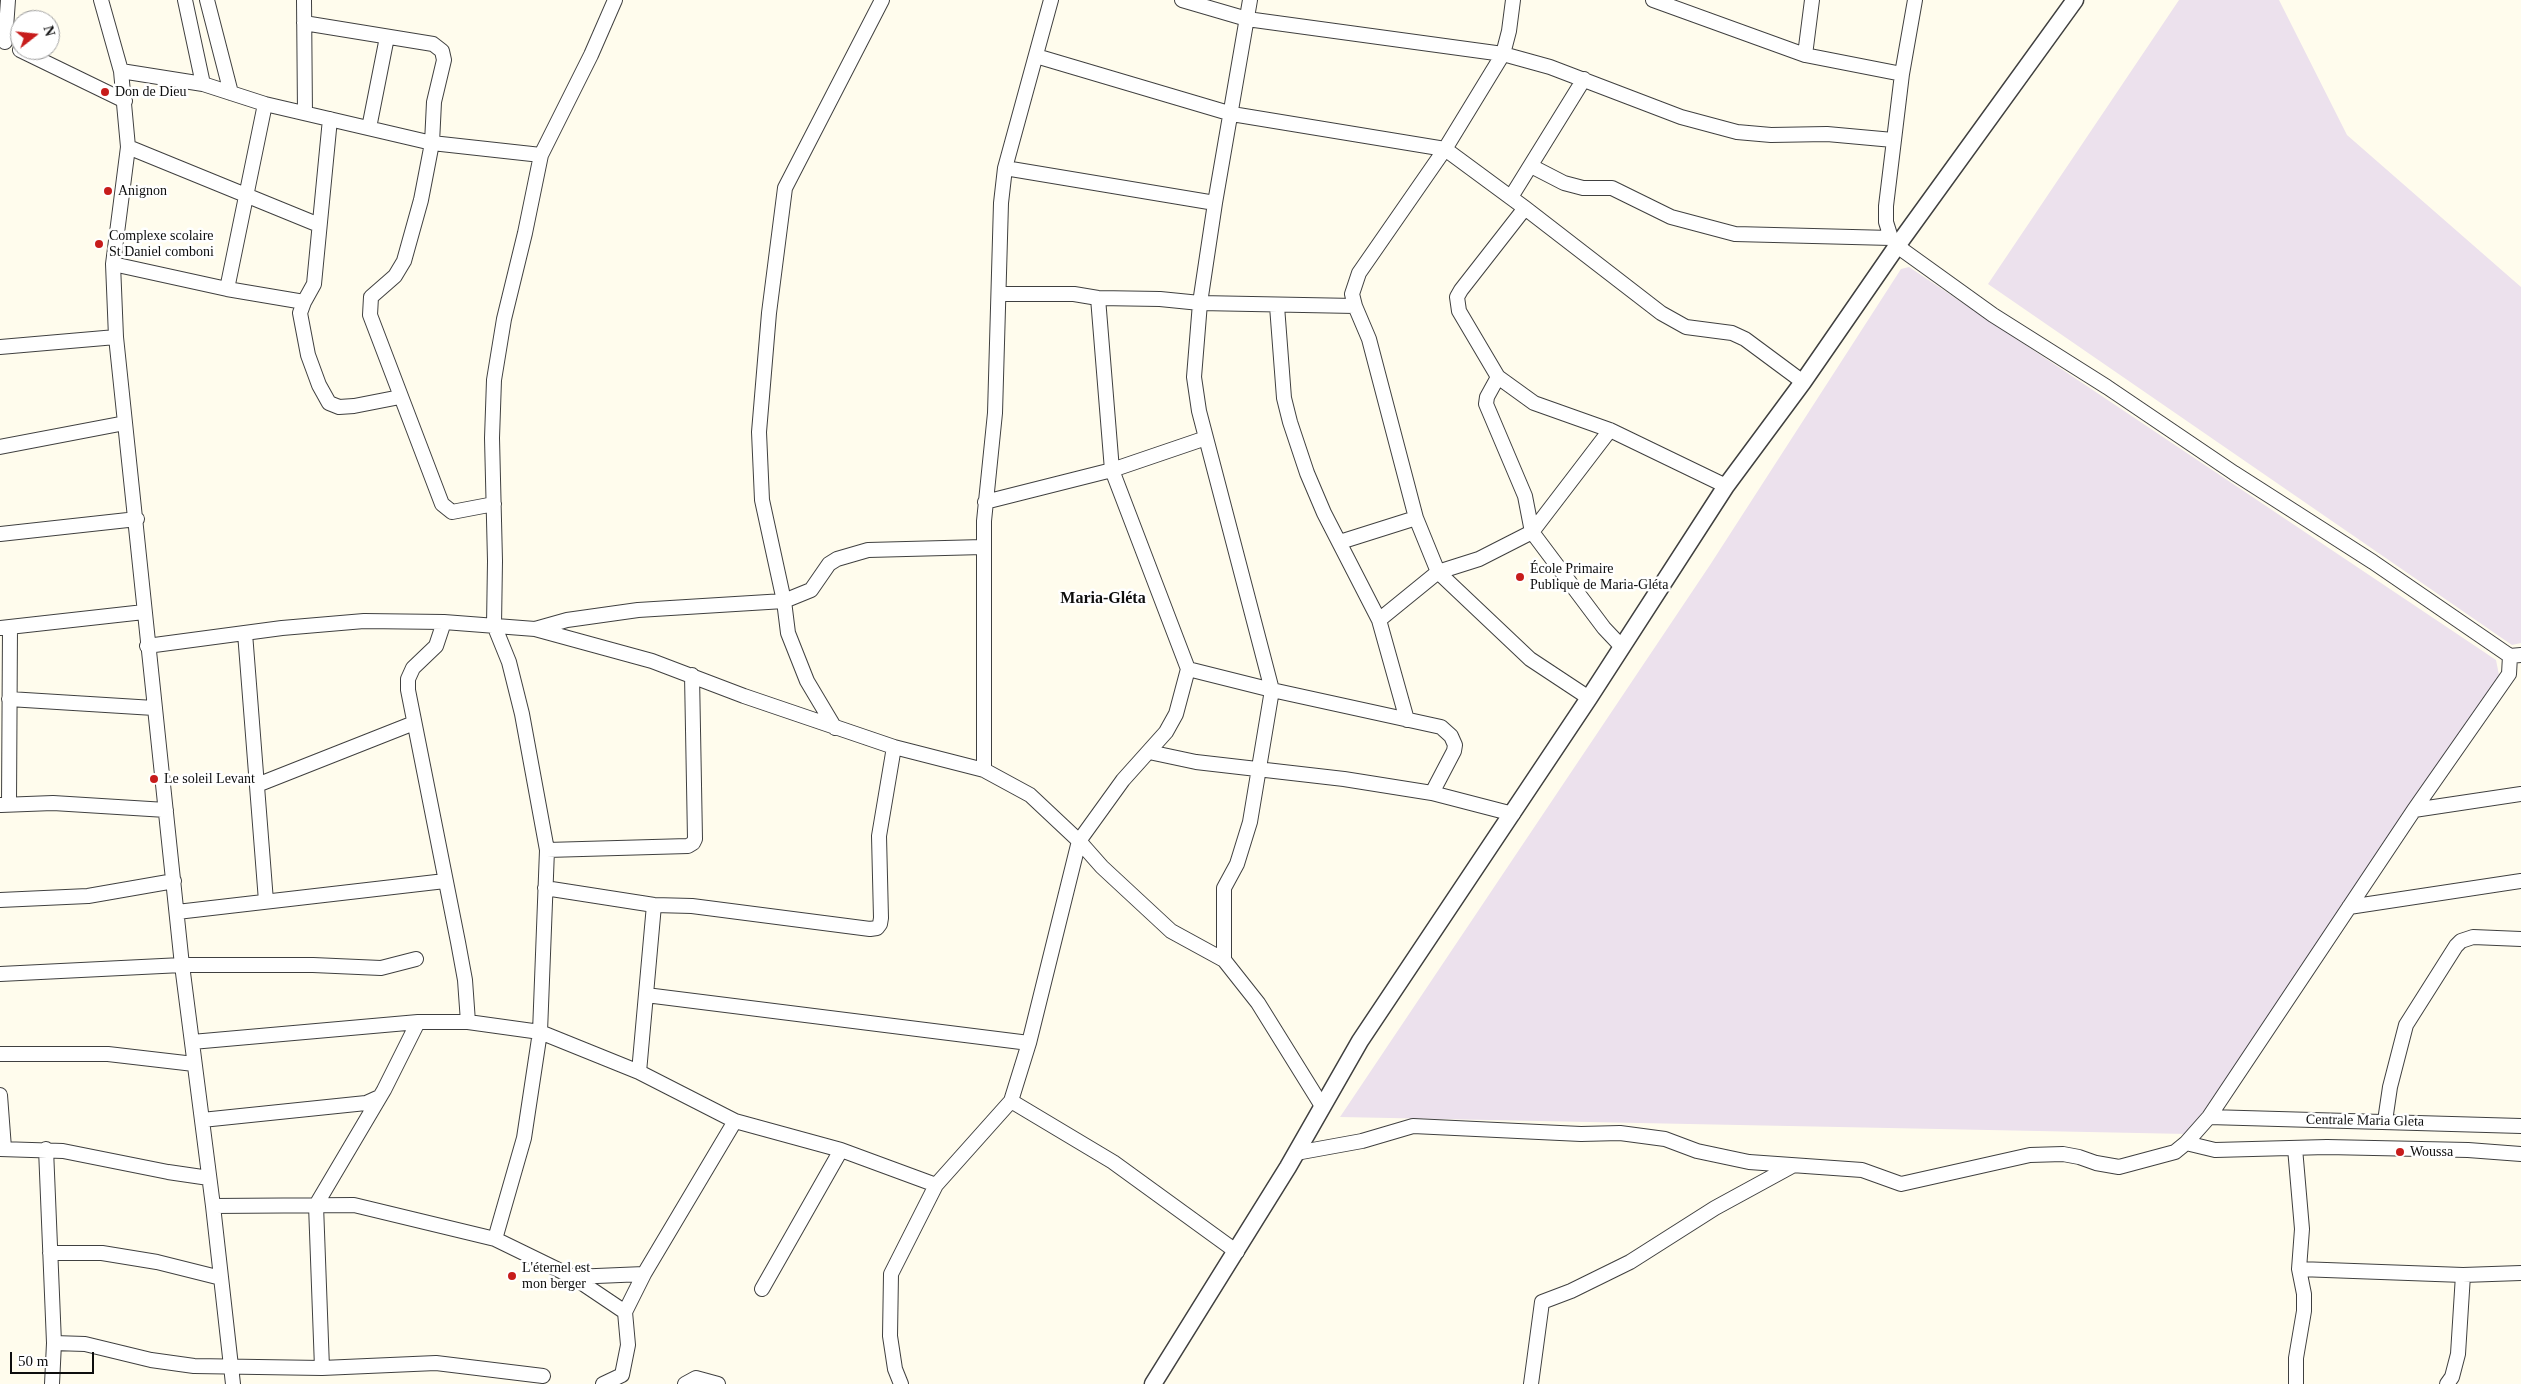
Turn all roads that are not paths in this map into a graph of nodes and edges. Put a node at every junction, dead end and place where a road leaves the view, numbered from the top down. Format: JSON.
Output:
{"nodes":[{"id":1,"x":8,"y":0,"type":"edge"},
{"id":2,"x":101,"y":0,"type":"edge"},
{"id":3,"x":185,"y":0,"type":"edge"},
{"id":4,"x":207,"y":0,"type":"edge"},
{"id":5,"x":304,"y":0,"type":"edge"},
{"id":6,"x":615,"y":0,"type":"edge"},
{"id":7,"x":882,"y":0,"type":"edge"},
{"id":8,"x":1051,"y":0,"type":"edge"},
{"id":9,"x":1182,"y":0,"type":"edge"},
{"id":10,"x":1250,"y":0,"type":"edge"},
{"id":11,"x":1513,"y":0,"type":"edge"},
{"id":12,"x":1653,"y":0,"type":"edge"},
{"id":13,"x":1812,"y":0,"type":"edge"},
{"id":14,"x":1915,"y":0,"type":"edge"},
{"id":15,"x":2075,"y":0,"type":"edge"},
{"id":16,"x":1247,"y":18,"type":"junction"},
{"id":17,"x":304,"y":23,"type":"junction"},
{"id":18,"x":388,"y":37,"type":"junction"},
{"id":19,"x":2,"y":41,"type":"edge"},
{"id":20,"x":1504,"y":54,"type":"junction"},
{"id":21,"x":1805,"y":55,"type":"junction"},
{"id":22,"x":1036,"y":56,"type":"junction"},
{"id":23,"x":40,"y":60,"type":"edge"},
{"id":24,"x":121,"y":71,"type":"junction"},
{"id":25,"x":1902,"y":74,"type":"junction"},
{"id":26,"x":1584,"y":79,"type":"junction"},
{"id":27,"x":204,"y":84,"type":"junction"},
{"id":28,"x":232,"y":93,"type":"junction"},
{"id":29,"x":124,"y":101,"type":"junction"},
{"id":30,"x":265,"y":104,"type":"junction"},
{"id":31,"x":304,"y":113,"type":"junction"},
{"id":32,"x":1232,"y":114,"type":"junction"},
{"id":33,"x":330,"y":119,"type":"junction"},
{"id":34,"x":369,"y":128,"type":"junction"},
{"id":35,"x":1893,"y":140,"type":"junction"},
{"id":36,"x":432,"y":144,"type":"junction"},
{"id":37,"x":128,"y":147,"type":"junction"},
{"id":38,"x":1445,"y":149,"type":"junction"},
{"id":39,"x":541,"y":155,"type":"junction"},
{"id":40,"x":1531,"y":166,"type":"junction"},
{"id":41,"x":1006,"y":168,"type":"junction"},
{"id":42,"x":244,"y":196,"type":"junction"},
{"id":43,"x":1511,"y":197,"type":"junction"},
{"id":44,"x":1215,"y":203,"type":"junction"},
{"id":45,"x":1526,"y":208,"type":"junction"},
{"id":46,"x":319,"y":225,"type":"junction"},
{"id":47,"x":1894,"y":242,"type":"junction"},
{"id":48,"x":113,"y":264,"type":"junction"},
{"id":49,"x":227,"y":289,"type":"junction"},
{"id":50,"x":1000,"y":294,"type":"junction"},
{"id":51,"x":1098,"y":298,"type":"junction"},
{"id":52,"x":304,"y":302,"type":"junction"},
{"id":53,"x":1200,"y":303,"type":"junction"},
{"id":54,"x":1277,"y":306,"type":"junction"},
{"id":55,"x":1355,"y":306,"type":"junction"},
{"id":56,"x":116,"y":337,"type":"junction"},
{"id":57,"x":0,"y":347,"type":"edge"},
{"id":58,"x":1498,"y":378,"type":"junction"},
{"id":59,"x":1803,"y":382,"type":"junction"},
{"id":60,"x":400,"y":397,"type":"junction"},
{"id":61,"x":125,"y":423,"type":"junction"},
{"id":62,"x":1610,"y":430,"type":"junction"},
{"id":63,"x":1206,"y":438,"type":"junction"},
{"id":64,"x":0,"y":447,"type":"edge"},
{"id":65,"x":1112,"y":470,"type":"junction"},
{"id":66,"x":1726,"y":486,"type":"junction"},
{"id":67,"x":985,"y":502,"type":"junction"},
{"id":68,"x":494,"y":504,"type":"junction"},
{"id":69,"x":1416,"y":518,"type":"junction"},
{"id":70,"x":137,"y":519,"type":"junction"},
{"id":71,"x":1532,"y":532,"type":"junction"},
{"id":72,"x":0,"y":534,"type":"edge"},
{"id":73,"x":1340,"y":542,"type":"junction"},
{"id":74,"x":983,"y":547,"type":"junction"},
{"id":75,"x":1438,"y":572,"type":"junction"},
{"id":76,"x":784,"y":601,"type":"junction"},
{"id":77,"x":144,"y":612,"type":"junction"},
{"id":78,"x":1379,"y":620,"type":"junction"},
{"id":79,"x":444,"y":622,"type":"junction"},
{"id":80,"x":494,"y":625,"type":"junction"},
{"id":81,"x":5,"y":627,"type":"edge"},
{"id":82,"x":536,"y":629,"type":"junction"},
{"id":83,"x":245,"y":633,"type":"junction"},
{"id":84,"x":147,"y":646,"type":"junction"},
{"id":85,"x":1621,"y":646,"type":"junction"},
{"id":86,"x":2516,"y":656,"type":"edge"},
{"id":87,"x":1188,"y":669,"type":"junction"},
{"id":88,"x":692,"y":675,"type":"junction"},
{"id":89,"x":1272,"y":690,"type":"junction"},
{"id":90,"x":9,"y":698,"type":"junction"},
{"id":91,"x":1589,"y":698,"type":"junction"},
{"id":92,"x":154,"y":708,"type":"junction"},
{"id":93,"x":1407,"y":720,"type":"junction"},
{"id":94,"x":414,"y":723,"type":"junction"},
{"id":95,"x":835,"y":728,"type":"junction"},
{"id":96,"x":894,"y":747,"type":"junction"},
{"id":97,"x":1150,"y":752,"type":"junction"},
{"id":98,"x":984,"y":770,"type":"junction"},
{"id":99,"x":1259,"y":771,"type":"junction"},
{"id":100,"x":257,"y":785,"type":"junction"},
{"id":101,"x":1432,"y":793,"type":"junction"},
{"id":102,"x":2521,"y":794,"type":"edge"},
{"id":103,"x":4,"y":804,"type":"edge"},
{"id":104,"x":166,"y":810,"type":"junction"},
{"id":105,"x":2414,"y":810,"type":"junction"},
{"id":106,"x":1513,"y":814,"type":"junction"},
{"id":107,"x":1079,"y":841,"type":"junction"},
{"id":108,"x":547,"y":850,"type":"junction"},
{"id":109,"x":445,"y":880,"type":"junction"},
{"id":110,"x":174,"y":881,"type":"junction"},
{"id":111,"x":2521,"y":881,"type":"edge"},
{"id":112,"x":545,"y":888,"type":"junction"},
{"id":113,"x":0,"y":900,"type":"edge"},
{"id":114,"x":266,"y":901,"type":"junction"},
{"id":115,"x":654,"y":905,"type":"junction"},
{"id":116,"x":2349,"y":907,"type":"junction"},
{"id":117,"x":177,"y":912,"type":"junction"},
{"id":118,"x":2521,"y":939,"type":"edge"},
{"id":119,"x":416,"y":959,"type":"dead end"},
{"id":120,"x":1224,"y":960,"type":"junction"},
{"id":121,"x":182,"y":965,"type":"junction"},
{"id":122,"x":0,"y":974,"type":"edge"},
{"id":123,"x":646,"y":995,"type":"junction"},
{"id":124,"x":418,"y":1022,"type":"junction"},
{"id":125,"x":468,"y":1022,"type":"junction"},
{"id":126,"x":540,"y":1032,"type":"junction"},
{"id":127,"x":192,"y":1042,"type":"junction"},
{"id":128,"x":1030,"y":1043,"type":"junction"},
{"id":129,"x":0,"y":1054,"type":"edge"},
{"id":130,"x":194,"y":1064,"type":"junction"},
{"id":131,"x":639,"y":1072,"type":"junction"},
{"id":132,"x":0,"y":1095,"type":"edge"},
{"id":133,"x":377,"y":1098,"type":"junction"},
{"id":134,"x":1011,"y":1100,"type":"junction"},
{"id":135,"x":1322,"y":1106,"type":"junction"},
{"id":136,"x":2209,"y":1117,"type":"junction"},
{"id":137,"x":202,"y":1120,"type":"junction"},
{"id":138,"x":735,"y":1121,"type":"junction"},
{"id":139,"x":2385,"y":1121,"type":"junction"},
{"id":140,"x":2521,"y":1126,"type":"edge"},
{"id":141,"x":2186,"y":1143,"type":"junction"},
{"id":142,"x":2295,"y":1148,"type":"junction"},
{"id":143,"x":2,"y":1149,"type":"edge"},
{"id":144,"x":46,"y":1149,"type":"junction"},
{"id":145,"x":841,"y":1150,"type":"junction"},
{"id":146,"x":1296,"y":1153,"type":"junction"},
{"id":147,"x":2521,"y":1154,"type":"edge"},
{"id":148,"x":1793,"y":1166,"type":"junction"},
{"id":149,"x":210,"y":1178,"type":"junction"},
{"id":150,"x":936,"y":1185,"type":"junction"},
{"id":151,"x":316,"y":1205,"type":"junction"},
{"id":152,"x":213,"y":1206,"type":"junction"},
{"id":153,"x":495,"y":1239,"type":"junction"},
{"id":154,"x":1237,"y":1252,"type":"junction"},
{"id":155,"x":50,"y":1253,"type":"junction"},
{"id":156,"x":2299,"y":1269,"type":"junction"},
{"id":157,"x":644,"y":1274,"type":"junction"},
{"id":158,"x":2521,"y":1274,"type":"edge"},
{"id":159,"x":2463,"y":1275,"type":"junction"},
{"id":160,"x":573,"y":1277,"type":"junction"},
{"id":161,"x":221,"y":1278,"type":"junction"},
{"id":162,"x":762,"y":1289,"type":"dead end"},
{"id":163,"x":625,"y":1312,"type":"junction"},
{"id":164,"x":54,"y":1343,"type":"junction"},
{"id":165,"x":231,"y":1368,"type":"junction"},
{"id":166,"x":322,"y":1368,"type":"junction"},
{"id":167,"x":543,"y":1376,"type":"dead end"},
{"id":168,"x":52,"y":1384,"type":"edge"},
{"id":169,"x":233,"y":1384,"type":"edge"},
{"id":170,"x":604,"y":1384,"type":"edge"},
{"id":171,"x":685,"y":1384,"type":"edge"},
{"id":172,"x":718,"y":1384,"type":"edge"},
{"id":173,"x":901,"y":1384,"type":"edge"},
{"id":174,"x":1153,"y":1384,"type":"edge"},
{"id":175,"x":1531,"y":1384,"type":"edge"},
{"id":176,"x":2296,"y":1384,"type":"edge"},
{"id":177,"x":2447,"y":1384,"type":"edge"}],
"edges":[{"from":1,"to":19,"type":"street"},
{"from":2,"to":24,"type":"street"},
{"from":3,"to":27,"type":"street"},
{"from":4,"to":28,"type":"street"},
{"from":5,"to":17,"type":"street"},
{"from":6,"to":39,"type":"street"},
{"from":7,"to":76,"type":"street"},
{"from":8,"to":22,"type":"street"},
{"from":9,"to":16,"type":"street"},
{"from":10,"to":16,"type":"street"},
{"from":11,"to":20,"type":"street"},
{"from":12,"to":21,"type":"street"},
{"from":13,"to":21,"type":"street"},
{"from":14,"to":25,"type":"street"},
{"from":15,"to":47,"type":"street"},
{"from":16,"to":20,"type":"street"},
{"from":16,"to":32,"type":"street"},
{"from":17,"to":18,"type":"street"},
{"from":17,"to":31,"type":"street"},
{"from":18,"to":34,"type":"street"},
{"from":18,"to":36,"type":"street"},
{"from":20,"to":26,"type":"street"},
{"from":20,"to":38,"type":"street"},
{"from":21,"to":25,"type":"street"},
{"from":22,"to":32,"type":"street"},
{"from":22,"to":41,"type":"street"},
{"from":23,"to":29,"type":"street"},
{"from":24,"to":27,"type":"street"},
{"from":24,"to":29,"type":"street"},
{"from":25,"to":35,"type":"street"},
{"from":26,"to":35,"type":"street"},
{"from":26,"to":40,"type":"street"},
{"from":27,"to":28,"type":"street"},
{"from":28,"to":30,"type":"street"},
{"from":29,"to":37,"type":"street"},
{"from":30,"to":31,"type":"street"},
{"from":30,"to":42,"type":"street"},
{"from":31,"to":33,"type":"street"},
{"from":32,"to":38,"type":"street"},
{"from":32,"to":44,"type":"street"},
{"from":33,"to":34,"type":"street"},
{"from":33,"to":46,"type":"street"},
{"from":34,"to":36,"type":"street"},
{"from":35,"to":47,"type":"street"},
{"from":36,"to":39,"type":"street"},
{"from":36,"to":60,"type":"street"},
{"from":37,"to":42,"type":"street"},
{"from":37,"to":48,"type":"street"},
{"from":38,"to":43,"type":"street"},
{"from":38,"to":55,"type":"street"},
{"from":39,"to":68,"type":"street"},
{"from":40,"to":43,"type":"street"},
{"from":40,"to":47,"type":"street"},
{"from":41,"to":44,"type":"street"},
{"from":41,"to":50,"type":"street"},
{"from":42,"to":46,"type":"street"},
{"from":42,"to":49,"type":"street"},
{"from":43,"to":45,"type":"street"},
{"from":44,"to":53,"type":"street"},
{"from":45,"to":58,"type":"street"},
{"from":45,"to":59,"type":"street"},
{"from":46,"to":52,"type":"street"},
{"from":47,"to":59,"type":"street"},
{"from":47,"to":86,"type":"street"},
{"from":48,"to":49,"type":"street"},
{"from":48,"to":56,"type":"street"},
{"from":49,"to":52,"type":"street"},
{"from":50,"to":51,"type":"street"},
{"from":50,"to":67,"type":"street"},
{"from":51,"to":53,"type":"street"},
{"from":51,"to":65,"type":"street"},
{"from":52,"to":60,"type":"street"},
{"from":53,"to":54,"type":"street"},
{"from":53,"to":63,"type":"street"},
{"from":54,"to":55,"type":"street"},
{"from":54,"to":73,"type":"street"},
{"from":55,"to":69,"type":"street"},
{"from":56,"to":57,"type":"street"},
{"from":56,"to":61,"type":"street"},
{"from":58,"to":62,"type":"street"},
{"from":58,"to":71,"type":"street"},
{"from":59,"to":66,"type":"street"},
{"from":60,"to":68,"type":"street"},
{"from":61,"to":64,"type":"street"},
{"from":61,"to":70,"type":"street"},
{"from":62,"to":66,"type":"street"},
{"from":62,"to":71,"type":"street"},
{"from":63,"to":65,"type":"street"},
{"from":63,"to":89,"type":"street"},
{"from":65,"to":67,"type":"street"},
{"from":65,"to":87,"type":"street"},
{"from":66,"to":85,"type":"street"},
{"from":67,"to":74,"type":"street"},
{"from":68,"to":80,"type":"street"},
{"from":69,"to":73,"type":"street"},
{"from":69,"to":75,"type":"street"},
{"from":70,"to":72,"type":"street"},
{"from":70,"to":77,"type":"street"},
{"from":71,"to":75,"type":"street"},
{"from":71,"to":85,"type":"street"},
{"from":73,"to":78,"type":"street"},
{"from":74,"to":76,"type":"street"},
{"from":74,"to":98,"type":"street"},
{"from":75,"to":78,"type":"street"},
{"from":75,"to":91,"type":"street"},
{"from":76,"to":82,"type":"street"},
{"from":76,"to":95,"type":"street"},
{"from":77,"to":81,"type":"street"},
{"from":77,"to":84,"type":"street"},
{"from":78,"to":93,"type":"street"},
{"from":79,"to":80,"type":"street"},
{"from":79,"to":83,"type":"street"},
{"from":79,"to":94,"type":"street"},
{"from":80,"to":82,"type":"street"},
{"from":80,"to":108,"type":"street"},
{"from":81,"to":90,"type":"street"},
{"from":82,"to":88,"type":"street"},
{"from":83,"to":84,"type":"street"},
{"from":83,"to":100,"type":"street"},
{"from":84,"to":92,"type":"street"},
{"from":85,"to":91,"type":"street"},
{"from":86,"to":105,"type":"street"},
{"from":87,"to":89,"type":"street"},
{"from":87,"to":97,"type":"street"},
{"from":88,"to":95,"type":"street"},
{"from":88,"to":108,"type":"street"},
{"from":89,"to":93,"type":"street"},
{"from":89,"to":99,"type":"street"},
{"from":90,"to":92,"type":"street"},
{"from":90,"to":103,"type":"street"},
{"from":91,"to":106,"type":"street"},
{"from":92,"to":104,"type":"street"},
{"from":93,"to":101,"type":"street"},
{"from":94,"to":100,"type":"street"},
{"from":94,"to":109,"type":"street"},
{"from":95,"to":96,"type":"street"},
{"from":96,"to":98,"type":"street"},
{"from":96,"to":115,"type":"street"},
{"from":97,"to":99,"type":"street"},
{"from":97,"to":107,"type":"street"},
{"from":98,"to":107,"type":"street"},
{"from":99,"to":101,"type":"street"},
{"from":99,"to":120,"type":"street"},
{"from":100,"to":114,"type":"street"},
{"from":101,"to":106,"type":"street"},
{"from":102,"to":105,"type":"street"},
{"from":103,"to":104,"type":"street"},
{"from":104,"to":110,"type":"street"},
{"from":105,"to":116,"type":"street"},
{"from":106,"to":135,"type":"street"},
{"from":107,"to":120,"type":"street"},
{"from":107,"to":128,"type":"street"},
{"from":108,"to":112,"type":"street"},
{"from":109,"to":114,"type":"street"},
{"from":109,"to":125,"type":"street"},
{"from":110,"to":113,"type":"street"},
{"from":110,"to":117,"type":"street"},
{"from":111,"to":116,"type":"street"},
{"from":112,"to":115,"type":"street"},
{"from":112,"to":126,"type":"street"},
{"from":114,"to":117,"type":"street"},
{"from":115,"to":123,"type":"street"},
{"from":116,"to":136,"type":"street"},
{"from":117,"to":121,"type":"street"},
{"from":118,"to":139,"type":"street"},
{"from":119,"to":121,"type":"street"},
{"from":120,"to":135,"type":"street"},
{"from":121,"to":122,"type":"street"},
{"from":121,"to":127,"type":"street"},
{"from":123,"to":128,"type":"street"},
{"from":123,"to":131,"type":"street"},
{"from":124,"to":125,"type":"street"},
{"from":124,"to":127,"type":"street"},
{"from":124,"to":133,"type":"street"},
{"from":125,"to":126,"type":"street"},
{"from":126,"to":131,"type":"street"},
{"from":126,"to":153,"type":"street"},
{"from":127,"to":130,"type":"street"},
{"from":128,"to":134,"type":"street"},
{"from":129,"to":130,"type":"street"},
{"from":130,"to":137,"type":"street"},
{"from":131,"to":138,"type":"street"},
{"from":132,"to":143,"type":"street"},
{"from":133,"to":137,"type":"street"},
{"from":133,"to":151,"type":"street"},
{"from":134,"to":150,"type":"street"},
{"from":134,"to":154,"type":"street"},
{"from":135,"to":146,"type":"street"},
{"from":136,"to":139,"type":"street","name":"Centrale Maria Gleta"},
{"from":136,"to":141,"type":"street"},
{"from":137,"to":149,"type":"street"},
{"from":138,"to":145,"type":"street"},
{"from":138,"to":157,"type":"street"},
{"from":139,"to":140,"type":"street","name":"Centrale Maria Gleta"},
{"from":141,"to":142,"type":"street"},
{"from":141,"to":148,"type":"street"},
{"from":142,"to":147,"type":"street"},
{"from":142,"to":156,"type":"street"},
{"from":143,"to":144,"type":"street"},
{"from":144,"to":149,"type":"street"},
{"from":144,"to":155,"type":"street"},
{"from":145,"to":150,"type":"street"},
{"from":145,"to":162,"type":"street"},
{"from":146,"to":148,"type":"street"},
{"from":146,"to":154,"type":"street"},
{"from":148,"to":175,"type":"street"},
{"from":149,"to":152,"type":"street"},
{"from":150,"to":173,"type":"street"},
{"from":151,"to":152,"type":"street"},
{"from":151,"to":153,"type":"street"},
{"from":151,"to":166,"type":"street"},
{"from":152,"to":161,"type":"street"},
{"from":153,"to":160,"type":"street"},
{"from":154,"to":174,"type":"street"},
{"from":155,"to":161,"type":"street"},
{"from":155,"to":164,"type":"street"},
{"from":156,"to":159,"type":"street"},
{"from":156,"to":176,"type":"street"},
{"from":157,"to":160,"type":"street"},
{"from":157,"to":163,"type":"street"},
{"from":158,"to":159,"type":"street"},
{"from":159,"to":177,"type":"street"},
{"from":160,"to":163,"type":"street"},
{"from":161,"to":165,"type":"street"},
{"from":163,"to":170,"type":"street"},
{"from":164,"to":165,"type":"street"},
{"from":164,"to":168,"type":"street"},
{"from":165,"to":166,"type":"street"},
{"from":165,"to":169,"type":"street"},
{"from":166,"to":167,"type":"street"},
{"from":171,"to":172,"type":"street"}]}
